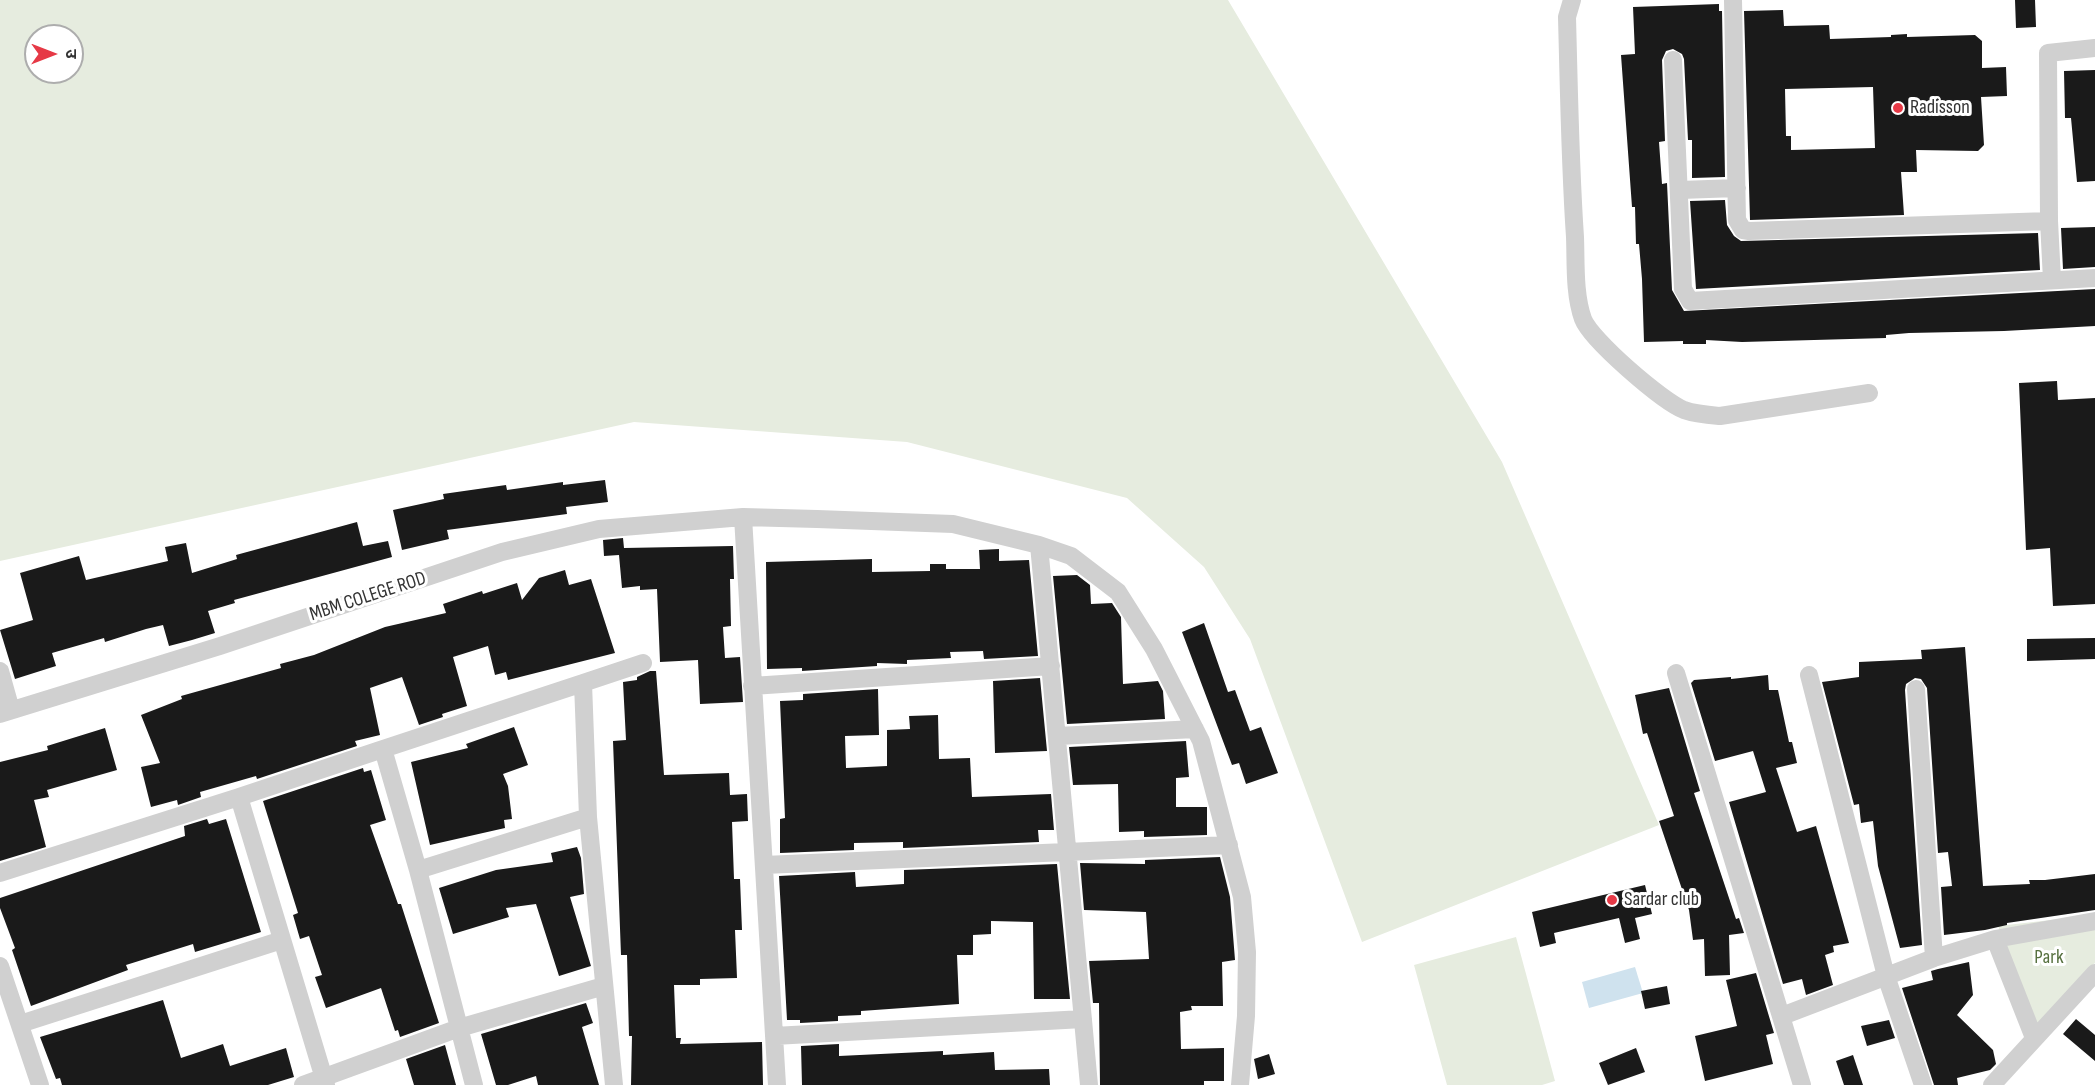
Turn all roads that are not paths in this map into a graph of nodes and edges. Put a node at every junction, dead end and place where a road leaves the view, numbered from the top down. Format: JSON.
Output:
{"nodes":[{"id":1,"x":1572,"y":0,"type":"edge"},
{"id":2,"x":1733,"y":0,"type":"edge"},
{"id":3,"x":2095,"y":48,"type":"edge"},
{"id":4,"x":1673,"y":60,"type":"dead end"},
{"id":5,"x":1737,"y":188,"type":"junction"},
{"id":6,"x":1680,"y":190,"type":"junction"},
{"id":7,"x":2049,"y":221,"type":"junction"},
{"id":8,"x":2095,"y":278,"type":"edge"},
{"id":9,"x":2052,"y":280,"type":"junction"},
{"id":10,"x":1869,"y":393,"type":"dead end"},
{"id":11,"x":743,"y":517,"type":"junction"},
{"id":12,"x":1039,"y":545,"type":"junction"},
{"id":13,"x":643,"y":663,"type":"dead end"},
{"id":14,"x":1051,"y":666,"type":"junction"},
{"id":15,"x":0,"y":671,"type":"edge"},
{"id":16,"x":1676,"y":673,"type":"dead end"},
{"id":17,"x":1809,"y":675,"type":"dead end"},
{"id":18,"x":583,"y":683,"type":"junction"},
{"id":19,"x":752,"y":686,"type":"junction"},
{"id":20,"x":1916,"y":689,"type":"dead end"},
{"id":21,"x":5,"y":712,"type":"edge"},
{"id":22,"x":1196,"y":729,"type":"junction"},
{"id":23,"x":1058,"y":736,"type":"junction"},
{"id":24,"x":383,"y":749,"type":"junction"},
{"id":25,"x":239,"y":796,"type":"junction"},
{"id":26,"x":588,"y":817,"type":"junction"},
{"id":27,"x":1229,"y":845,"type":"junction"},
{"id":28,"x":1068,"y":853,"type":"junction"},
{"id":29,"x":764,"y":865,"type":"junction"},
{"id":30,"x":418,"y":870,"type":"junction"},
{"id":31,"x":0,"y":873,"type":"edge"},
{"id":32,"x":2095,"y":921,"type":"edge"},
{"id":33,"x":1995,"y":939,"type":"junction"},
{"id":34,"x":282,"y":940,"type":"junction"},
{"id":35,"x":1934,"y":958,"type":"junction"},
{"id":36,"x":0,"y":966,"type":"edge"},
{"id":37,"x":2095,"y":973,"type":"edge"},
{"id":38,"x":1886,"y":976,"type":"junction"},
{"id":39,"x":604,"y":986,"type":"junction"},
{"id":40,"x":1782,"y":1016,"type":"junction"},
{"id":41,"x":1083,"y":1019,"type":"junction"},
{"id":42,"x":20,"y":1024,"type":"junction"},
{"id":43,"x":459,"y":1028,"type":"junction"},
{"id":44,"x":774,"y":1036,"type":"junction"},
{"id":45,"x":2034,"y":1038,"type":"junction"},
{"id":46,"x":325,"y":1082,"type":"edge"},
{"id":47,"x":40,"y":1085,"type":"edge"},
{"id":48,"x":303,"y":1085,"type":"edge"},
{"id":49,"x":474,"y":1085,"type":"edge"},
{"id":50,"x":614,"y":1085,"type":"edge"},
{"id":51,"x":777,"y":1085,"type":"edge"},
{"id":52,"x":1089,"y":1085,"type":"edge"},
{"id":53,"x":1240,"y":1085,"type":"edge"},
{"id":54,"x":1802,"y":1085,"type":"edge"},
{"id":55,"x":1923,"y":1085,"type":"edge"},
{"id":56,"x":1992,"y":1085,"type":"edge"}],
"edges":[{"from":1,"to":10,"type":"street"},
{"from":2,"to":5,"type":"street"},
{"from":3,"to":7,"type":"street"},
{"from":4,"to":6,"type":"street"},
{"from":5,"to":6,"type":"street"},
{"from":5,"to":7,"type":"street"},
{"from":6,"to":9,"type":"street"},
{"from":7,"to":9,"type":"street"},
{"from":8,"to":9,"type":"street"},
{"from":11,"to":12,"type":"street","name":"MBM COLEGE ROD"},
{"from":11,"to":19,"type":"street"},
{"from":11,"to":21,"type":"street","name":"MBM COLEGE ROD"},
{"from":12,"to":14,"type":"street"},
{"from":12,"to":22,"type":"street","name":"MBM COLEGE ROD"},
{"from":13,"to":18,"type":"street"},
{"from":14,"to":19,"type":"street"},
{"from":14,"to":23,"type":"street"},
{"from":15,"to":21,"type":"street"},
{"from":16,"to":40,"type":"street"},
{"from":17,"to":38,"type":"street"},
{"from":18,"to":24,"type":"street"},
{"from":18,"to":26,"type":"street"},
{"from":19,"to":29,"type":"street"},
{"from":20,"to":35,"type":"street"},
{"from":22,"to":23,"type":"street"},
{"from":22,"to":27,"type":"street","name":"MBM COLEGE ROD"},
{"from":23,"to":28,"type":"street"},
{"from":24,"to":25,"type":"street"},
{"from":24,"to":30,"type":"street"},
{"from":25,"to":31,"type":"street"},
{"from":25,"to":34,"type":"street"},
{"from":26,"to":30,"type":"street"},
{"from":26,"to":39,"type":"street"},
{"from":27,"to":28,"type":"street"},
{"from":27,"to":53,"type":"street","name":"MBM COLEGE ROD"},
{"from":28,"to":29,"type":"street"},
{"from":28,"to":41,"type":"street"},
{"from":29,"to":44,"type":"street"},
{"from":30,"to":43,"type":"street"},
{"from":32,"to":33,"type":"street"},
{"from":33,"to":35,"type":"street"},
{"from":33,"to":45,"type":"street"},
{"from":34,"to":42,"type":"street"},
{"from":34,"to":46,"type":"street"},
{"from":35,"to":38,"type":"street"},
{"from":36,"to":42,"type":"street"},
{"from":37,"to":45,"type":"street"},
{"from":38,"to":40,"type":"street"},
{"from":38,"to":55,"type":"street"},
{"from":39,"to":43,"type":"street"},
{"from":39,"to":50,"type":"street"},
{"from":40,"to":54,"type":"street"},
{"from":41,"to":44,"type":"street"},
{"from":41,"to":52,"type":"street"},
{"from":42,"to":47,"type":"street"},
{"from":43,"to":46,"type":"street"},
{"from":43,"to":49,"type":"street"},
{"from":44,"to":51,"type":"street"},
{"from":45,"to":56,"type":"street"},
{"from":46,"to":48,"type":"street"}]}
